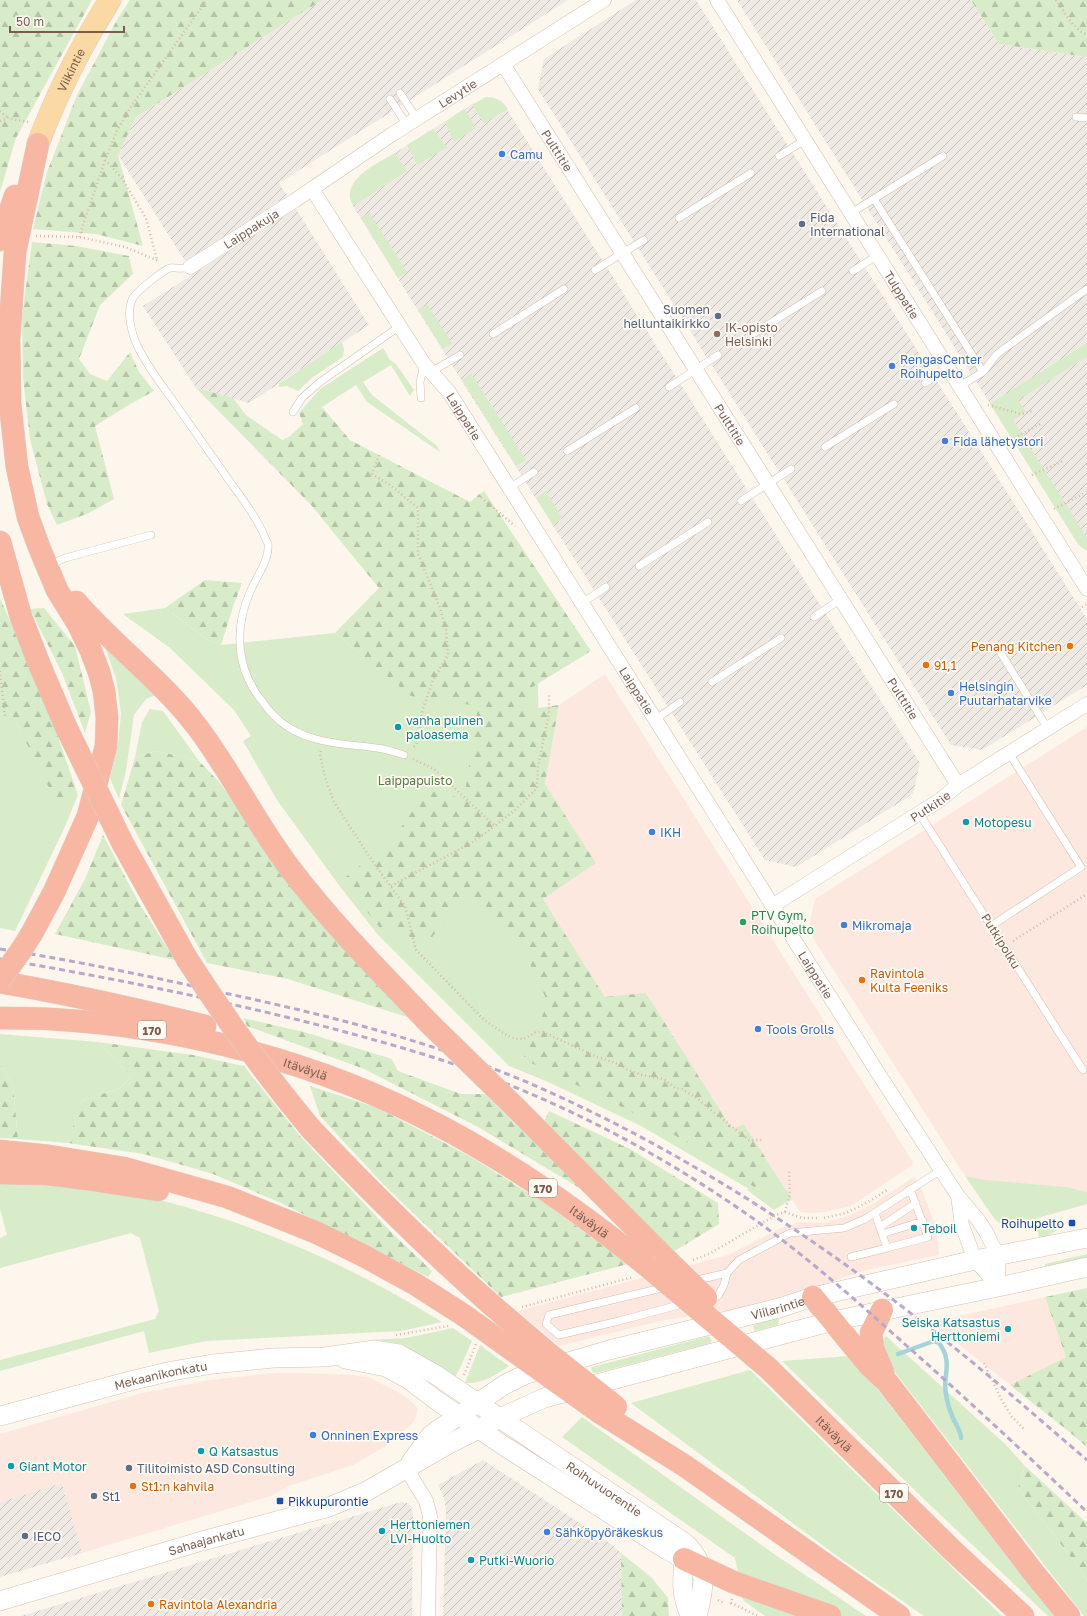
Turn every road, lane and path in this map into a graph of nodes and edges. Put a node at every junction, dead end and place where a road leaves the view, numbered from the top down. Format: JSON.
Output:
{"nodes":[{"id":1,"x":110,"y":0,"type":"edge"},
{"id":2,"x":206,"y":0,"type":"edge"},
{"id":3,"x":604,"y":0,"type":"edge"},
{"id":4,"x":717,"y":0,"type":"edge"},
{"id":5,"x":1056,"y":0,"type":"edge"},
{"id":6,"x":1087,"y":34,"type":"edge"},
{"id":7,"x":503,"y":64,"type":"junction"},
{"id":8,"x":400,"y":93,"type":"dead end"},
{"id":9,"x":390,"y":99,"type":"dead end"},
{"id":10,"x":0,"y":111,"type":"edge"},
{"id":11,"x":1076,"y":117,"type":"dead end"},
{"id":12,"x":8,"y":118,"type":"junction"},
{"id":13,"x":1087,"y":118,"type":"edge"},
{"id":14,"x":0,"y":121,"type":"edge"},
{"id":15,"x":412,"y":122,"type":"junction"},
{"id":16,"x":41,"y":135,"type":"junction"},
{"id":17,"x":805,"y":140,"type":"junction"},
{"id":18,"x":779,"y":156,"type":"dead end"},
{"id":19,"x":943,"y":156,"type":"dead end"},
{"id":20,"x":105,"y":160,"type":"junction"},
{"id":21,"x":751,"y":173,"type":"dead end"},
{"id":22,"x":312,"y":190,"type":"junction"},
{"id":23,"x":874,"y":199,"type":"junction"},
{"id":24,"x":851,"y":213,"type":"junction"},
{"id":25,"x":679,"y":218,"type":"dead end"},
{"id":26,"x":31,"y":236,"type":"dead end"},
{"id":27,"x":79,"y":237,"type":"junction"},
{"id":28,"x":0,"y":240,"type":"edge"},
{"id":29,"x":644,"y":240,"type":"dead end"},
{"id":30,"x":622,"y":253,"type":"junction"},
{"id":31,"x":878,"y":255,"type":"junction"},
{"id":32,"x":157,"y":260,"type":"junction"},
{"id":33,"x":190,"y":267,"type":"joint"},
{"id":34,"x":171,"y":268,"type":"junction"},
{"id":35,"x":594,"y":270,"type":"dead end"},
{"id":36,"x":853,"y":271,"type":"dead end"},
{"id":37,"x":1087,"y":288,"type":"edge"},
{"id":38,"x":564,"y":289,"type":"dead end"},
{"id":39,"x":822,"y":290,"type":"dead end"},
{"id":40,"x":400,"y":326,"type":"junction"},
{"id":41,"x":493,"y":334,"type":"dead end"},
{"id":42,"x":753,"y":334,"type":"dead end"},
{"id":43,"x":460,"y":355,"type":"dead end"},
{"id":44,"x":718,"y":356,"type":"dead end"},
{"id":45,"x":428,"y":368,"type":"junction"},
{"id":46,"x":948,"y":368,"type":"junction"},
{"id":47,"x":696,"y":370,"type":"junction"},
{"id":48,"x":983,"y":372,"type":"junction"},
{"id":49,"x":925,"y":383,"type":"dead end"},
{"id":50,"x":960,"y":386,"type":"junction"},
{"id":51,"x":669,"y":387,"type":"dead end"},
{"id":52,"x":421,"y":398,"type":"dead end"},
{"id":53,"x":894,"y":404,"type":"dead end"},
{"id":54,"x":988,"y":405,"type":"dead end"},
{"id":55,"x":636,"y":408,"type":"dead end"},
{"id":56,"x":1032,"y":411,"type":"dead end"},
{"id":57,"x":293,"y":412,"type":"dead end"},
{"id":58,"x":1040,"y":424,"type":"dead end"},
{"id":59,"x":1010,"y":441,"type":"dead end"},
{"id":60,"x":825,"y":447,"type":"dead end"},
{"id":61,"x":567,"y":451,"type":"dead end"},
{"id":62,"x":379,"y":455,"type":"dead end"},
{"id":63,"x":1063,"y":461,"type":"dead end"},
{"id":64,"x":791,"y":469,"type":"dead end"},
{"id":65,"x":534,"y":472,"type":"dead end"},
{"id":66,"x":1032,"y":475,"type":"dead end"},
{"id":67,"x":768,"y":484,"type":"junction"},
{"id":68,"x":509,"y":488,"type":"junction"},
{"id":69,"x":1084,"y":494,"type":"dead end"},
{"id":70,"x":478,"y":495,"type":"dead end"},
{"id":71,"x":741,"y":501,"type":"dead end"},
{"id":72,"x":1053,"y":509,"type":"dead end"},
{"id":73,"x":708,"y":522,"type":"dead end"},
{"id":74,"x":515,"y":526,"type":"dead end"},
{"id":75,"x":151,"y":535,"type":"dead end"},
{"id":76,"x":0,"y":542,"type":"edge"},
{"id":77,"x":48,"y":566,"type":"junction"},
{"id":78,"x":639,"y":566,"type":"dead end"},
{"id":79,"x":1085,"y":583,"type":"edge"},
{"id":80,"x":606,"y":587,"type":"dead end"},
{"id":81,"x":841,"y":599,"type":"junction"},
{"id":82,"x":582,"y":603,"type":"junction"},
{"id":83,"x":1087,"y":603,"type":"edge"},
{"id":84,"x":1082,"y":607,"type":"dead end"},
{"id":85,"x":814,"y":617,"type":"dead end"},
{"id":86,"x":782,"y":638,"type":"dead end"},
{"id":87,"x":997,"y":647,"type":"dead end"},
{"id":88,"x":0,"y":671,"type":"edge"},
{"id":89,"x":712,"y":682,"type":"dead end"},
{"id":90,"x":549,"y":695,"type":"dead end"},
{"id":91,"x":680,"y":702,"type":"dead end"},
{"id":92,"x":1087,"y":704,"type":"edge"},
{"id":93,"x":5,"y":718,"type":"dead end"},
{"id":94,"x":655,"y":720,"type":"junction"},
{"id":95,"x":1048,"y":729,"type":"junction"},
{"id":96,"x":324,"y":740,"type":"junction"},
{"id":97,"x":1009,"y":753,"type":"junction"},
{"id":98,"x":404,"y":755,"type":"junction"},
{"id":99,"x":958,"y":785,"type":"junction"},
{"id":100,"x":919,"y":813,"type":"junction"},
{"id":101,"x":494,"y":826,"type":"junction"},
{"id":102,"x":391,"y":886,"type":"junction"},
{"id":103,"x":1087,"y":894,"type":"edge"},
{"id":104,"x":772,"y":906,"type":"junction"},
{"id":105,"x":991,"y":926,"type":"junction"},
{"id":106,"x":1016,"y":948,"type":"dead end"},
{"id":107,"x":0,"y":981,"type":"edge"},
{"id":108,"x":0,"y":1018,"type":"edge"},
{"id":109,"x":300,"y":1066,"type":"junction"},
{"id":110,"x":1083,"y":1070,"type":"dead end"},
{"id":111,"x":764,"y":1140,"type":"dead end"},
{"id":112,"x":0,"y":1151,"type":"edge"},
{"id":113,"x":789,"y":1169,"type":"dead end"},
{"id":114,"x":941,"y":1170,"type":"junction"},
{"id":115,"x":0,"y":1173,"type":"edge"},
{"id":116,"x":910,"y":1189,"type":"junction"},
{"id":117,"x":958,"y":1196,"type":"junction"},
{"id":118,"x":227,"y":1197,"type":"junction"},
{"id":119,"x":916,"y":1203,"type":"junction"},
{"id":120,"x":786,"y":1212,"type":"dead end"},
{"id":121,"x":875,"y":1213,"type":"junction"},
{"id":122,"x":923,"y":1221,"type":"junction"},
{"id":123,"x":881,"y":1230,"type":"junction"},
{"id":124,"x":1087,"y":1238,"type":"edge"},
{"id":125,"x":887,"y":1248,"type":"junction"},
{"id":126,"x":998,"y":1256,"type":"junction"},
{"id":127,"x":851,"y":1257,"type":"dead end"},
{"id":128,"x":974,"y":1260,"type":"junction"},
{"id":129,"x":1087,"y":1266,"type":"edge"},
{"id":130,"x":727,"y":1273,"type":"junction"},
{"id":131,"x":998,"y":1286,"type":"junction"},
{"id":132,"x":813,"y":1297,"type":"junction"},
{"id":133,"x":882,"y":1310,"type":"junction"},
{"id":134,"x":457,"y":1321,"type":"junction"},
{"id":135,"x":833,"y":1321,"type":"junction"},
{"id":136,"x":393,"y":1335,"type":"dead end"},
{"id":137,"x":326,"y":1357,"type":"junction"},
{"id":138,"x":984,"y":1363,"type":"dead end"},
{"id":139,"x":768,"y":1368,"type":"junction"},
{"id":140,"x":887,"y":1382,"type":"junction"},
{"id":141,"x":476,"y":1403,"type":"junction"},
{"id":142,"x":608,"y":1409,"type":"junction"},
{"id":143,"x":458,"y":1415,"type":"junction"},
{"id":144,"x":0,"y":1416,"type":"edge"},
{"id":145,"x":500,"y":1418,"type":"junction"},
{"id":146,"x":479,"y":1429,"type":"junction"},
{"id":147,"x":1024,"y":1430,"type":"dead end"},
{"id":148,"x":406,"y":1468,"type":"junction"},
{"id":149,"x":693,"y":1564,"type":"junction"},
{"id":150,"x":0,"y":1601,"type":"edge"},
{"id":151,"x":731,"y":1603,"type":"dead end"},
{"id":152,"x":428,"y":1616,"type":"edge"},
{"id":153,"x":690,"y":1616,"type":"edge"},
{"id":154,"x":697,"y":1616,"type":"edge"},
{"id":155,"x":758,"y":1616,"type":"edge"},
{"id":156,"x":830,"y":1616,"type":"edge"},
{"id":157,"x":899,"y":1616,"type":"edge"},
{"id":158,"x":1023,"y":1616,"type":"edge"},
{"id":159,"x":1069,"y":1616,"type":"edge"}],
"edges":[{"from":1,"to":16,"type":"main road","name":"Viikintie"},
{"from":2,"to":20,"type":"path"},
{"from":3,"to":7,"type":"street","name":"Levytie"},
{"from":4,"to":17,"type":"street","name":"Tulppatie"},
{"from":5,"to":6,"type":"path"},
{"from":7,"to":15,"type":"street","name":"Levytie"},
{"from":7,"to":30,"type":"street","name":"Pulttitie"},
{"from":8,"to":15,"type":"lane"},
{"from":9,"to":15,"type":"lane"},
{"from":10,"to":12,"type":"path"},
{"from":11,"to":13,"type":"lane"},
{"from":12,"to":14,"type":"path"},
{"from":12,"to":16,"type":"path"},
{"from":15,"to":22,"type":"street","name":"Levytie"},
{"from":16,"to":28,"type":"highway"},
{"from":16,"to":77,"type":"highway"},
{"from":17,"to":18,"type":"lane"},
{"from":17,"to":24,"type":"street","name":"Tulppatie"},
{"from":19,"to":23,"type":"lane"},
{"from":20,"to":27,"type":"path"},
{"from":20,"to":32,"type":"path"},
{"from":21,"to":25,"type":"lane"},
{"from":22,"to":33,"type":"street","name":"Laippakuja"},
{"from":22,"to":40,"type":"street","name":"Laippatie"},
{"from":23,"to":24,"type":"lane"},
{"from":23,"to":48,"type":"lane"},
{"from":24,"to":31,"type":"street","name":"Tulppatie"},
{"from":26,"to":27,"type":"path"},
{"from":27,"to":32,"type":"path"},
{"from":29,"to":30,"type":"lane"},
{"from":30,"to":35,"type":"lane"},
{"from":30,"to":47,"type":"street","name":"Pulttitie"},
{"from":31,"to":36,"type":"lane"},
{"from":31,"to":46,"type":"street","name":"Tulppatie"},
{"from":32,"to":34,"type":"path"},
{"from":33,"to":34,"type":"lane"},
{"from":34,"to":96,"type":"lane"},
{"from":37,"to":48,"type":"lane"},
{"from":38,"to":41,"type":"lane"},
{"from":39,"to":42,"type":"lane"},
{"from":40,"to":45,"type":"street","name":"Laippatie"},
{"from":40,"to":57,"type":"lane"},
{"from":43,"to":45,"type":"lane"},
{"from":44,"to":47,"type":"lane"},
{"from":45,"to":52,"type":"lane"},
{"from":45,"to":68,"type":"street","name":"Laippatie"},
{"from":46,"to":49,"type":"lane"},
{"from":46,"to":50,"type":"street","name":"Tulppatie"},
{"from":47,"to":51,"type":"lane"},
{"from":47,"to":67,"type":"street","name":"Pulttitie"},
{"from":48,"to":50,"type":"lane"},
{"from":50,"to":79,"type":"street","name":"Tulppatie"},
{"from":53,"to":60,"type":"lane"},
{"from":54,"to":56,"type":"path"},
{"from":55,"to":61,"type":"lane"},
{"from":58,"to":59,"type":"path"},
{"from":62,"to":98,"type":"path"},
{"from":63,"to":66,"type":"path"},
{"from":64,"to":67,"type":"lane"},
{"from":65,"to":68,"type":"lane"},
{"from":67,"to":71,"type":"lane"},
{"from":67,"to":81,"type":"street","name":"Pulttitie"},
{"from":68,"to":82,"type":"street","name":"Laippatie"},
{"from":69,"to":72,"type":"path"},
{"from":70,"to":74,"type":"path"},
{"from":73,"to":78,"type":"lane"},
{"from":75,"to":77,"type":"lane"},
{"from":76,"to":142,"type":"highway","bridge":true},
{"from":77,"to":107,"type":"highway","bridge":true},
{"from":77,"to":139,"type":"highway","bridge":true},
{"from":80,"to":82,"type":"lane"},
{"from":81,"to":85,"type":"lane"},
{"from":81,"to":99,"type":"street","name":"Pulttitie"},
{"from":82,"to":94,"type":"street","name":"Laippatie"},
{"from":83,"to":84,"type":"path"},
{"from":86,"to":89,"type":"lane"},
{"from":87,"to":95,"type":"lane"},
{"from":88,"to":93,"type":"path"},
{"from":90,"to":101,"type":"path"},
{"from":91,"to":94,"type":"lane"},
{"from":92,"to":95,"type":"street","name":"Putkitie"},
{"from":94,"to":104,"type":"street","name":"Laippatie"},
{"from":95,"to":97,"type":"street","name":"Putkitie"},
{"from":96,"to":98,"type":"lane"},
{"from":96,"to":102,"type":"path"},
{"from":97,"to":99,"type":"street","name":"Putkitie"},
{"from":97,"to":105,"type":"lane"},
{"from":98,"to":101,"type":"path"},
{"from":99,"to":100,"type":"street","name":"Putkitie"},
{"from":100,"to":104,"type":"street","name":"Putkitie"},
{"from":100,"to":105,"type":"lane","name":"Putkipolku"},
{"from":101,"to":102,"type":"path"},
{"from":102,"to":111,"type":"path"},
{"from":103,"to":106,"type":"path"},
{"from":104,"to":114,"type":"street","name":"Laippatie"},
{"from":105,"to":110,"type":"lane","name":"Putkipolku"},
{"from":107,"to":109,"type":"highway"},
{"from":108,"to":109,"type":"highway","name":"Itäväylä","number":"170"},
{"from":109,"to":139,"type":"highway","name":"Itäväylä","number":"170","bridge":true},
{"from":112,"to":118,"type":"highway"},
{"from":113,"to":120,"type":"path"},
{"from":114,"to":116,"type":"lane"},
{"from":114,"to":117,"type":"street","name":"Laippatie"},
{"from":115,"to":118,"type":"highway"},
{"from":116,"to":119,"type":"lane"},
{"from":116,"to":121,"type":"lane"},
{"from":117,"to":126,"type":"street","name":"Laippatie"},
{"from":117,"to":128,"type":"street","name":"Laippatie"},
{"from":118,"to":134,"type":"highway"},
{"from":119,"to":122,"type":"lane"},
{"from":119,"to":123,"type":"lane"},
{"from":121,"to":123,"type":"lane"},
{"from":121,"to":130,"type":"lane"},
{"from":122,"to":123,"type":"lane"},
{"from":122,"to":125,"type":"lane"},
{"from":123,"to":125,"type":"lane"},
{"from":124,"to":126,"type":"main road","name":"Viilarintie"},
{"from":125,"to":127,"type":"lane"},
{"from":126,"to":128,"type":"main road","name":"Viilarintie"},
{"from":126,"to":131,"type":"street","name":"Laippatie"},
{"from":128,"to":131,"type":"street","name":"Laippatie"},
{"from":128,"to":132,"type":"main road","name":"Viilarintie"},
{"from":129,"to":131,"type":"main road"},
{"from":130,"to":130,"type":"lane"},
{"from":131,"to":133,"type":"main road"},
{"from":132,"to":135,"type":"highway"},
{"from":132,"to":141,"type":"main road","name":"Viilarintie"},
{"from":133,"to":135,"type":"main road"},
{"from":133,"to":140,"type":"highway"},
{"from":134,"to":136,"type":"path"},
{"from":134,"to":142,"type":"highway","bridge":true},
{"from":135,"to":140,"type":"highway"},
{"from":135,"to":145,"type":"main road"},
{"from":137,"to":141,"type":"main road","name":"Mekaanikonkatu"},
{"from":137,"to":143,"type":"main road","name":"Mekaanikonkatu"},
{"from":137,"to":144,"type":"main road","name":"Mekaanikonkatu"},
{"from":138,"to":147,"type":"path"},
{"from":139,"to":158,"type":"highway","name":"Itäväylä","number":"170"},
{"from":140,"to":159,"type":"highway"},
{"from":141,"to":143,"type":"main road","name":"Viilarintie"},
{"from":141,"to":145,"type":"main road","name":"Roihuvuorentie"},
{"from":142,"to":157,"type":"highway"},
{"from":143,"to":146,"type":"main road","name":"Roihuvuorentie"},
{"from":143,"to":148,"type":"main road","name":"Sahaajankatu"},
{"from":145,"to":146,"type":"main road","name":"Sahaajankatu"},
{"from":145,"to":149,"type":"main road","name":"Roihuvuorentie"},
{"from":146,"to":148,"type":"main road","name":"Sahaajankatu"},
{"from":146,"to":149,"type":"main road","name":"Roihuvuorentie"},
{"from":148,"to":150,"type":"main road","name":"Sahaajankatu"},
{"from":148,"to":152,"type":"street"},
{"from":149,"to":153,"type":"main road","name":"Roihuvuorentie"},
{"from":149,"to":154,"type":"main road","name":"Roihuvuorentie"},
{"from":149,"to":156,"type":"highway"},
{"from":151,"to":155,"type":"path"}]}
